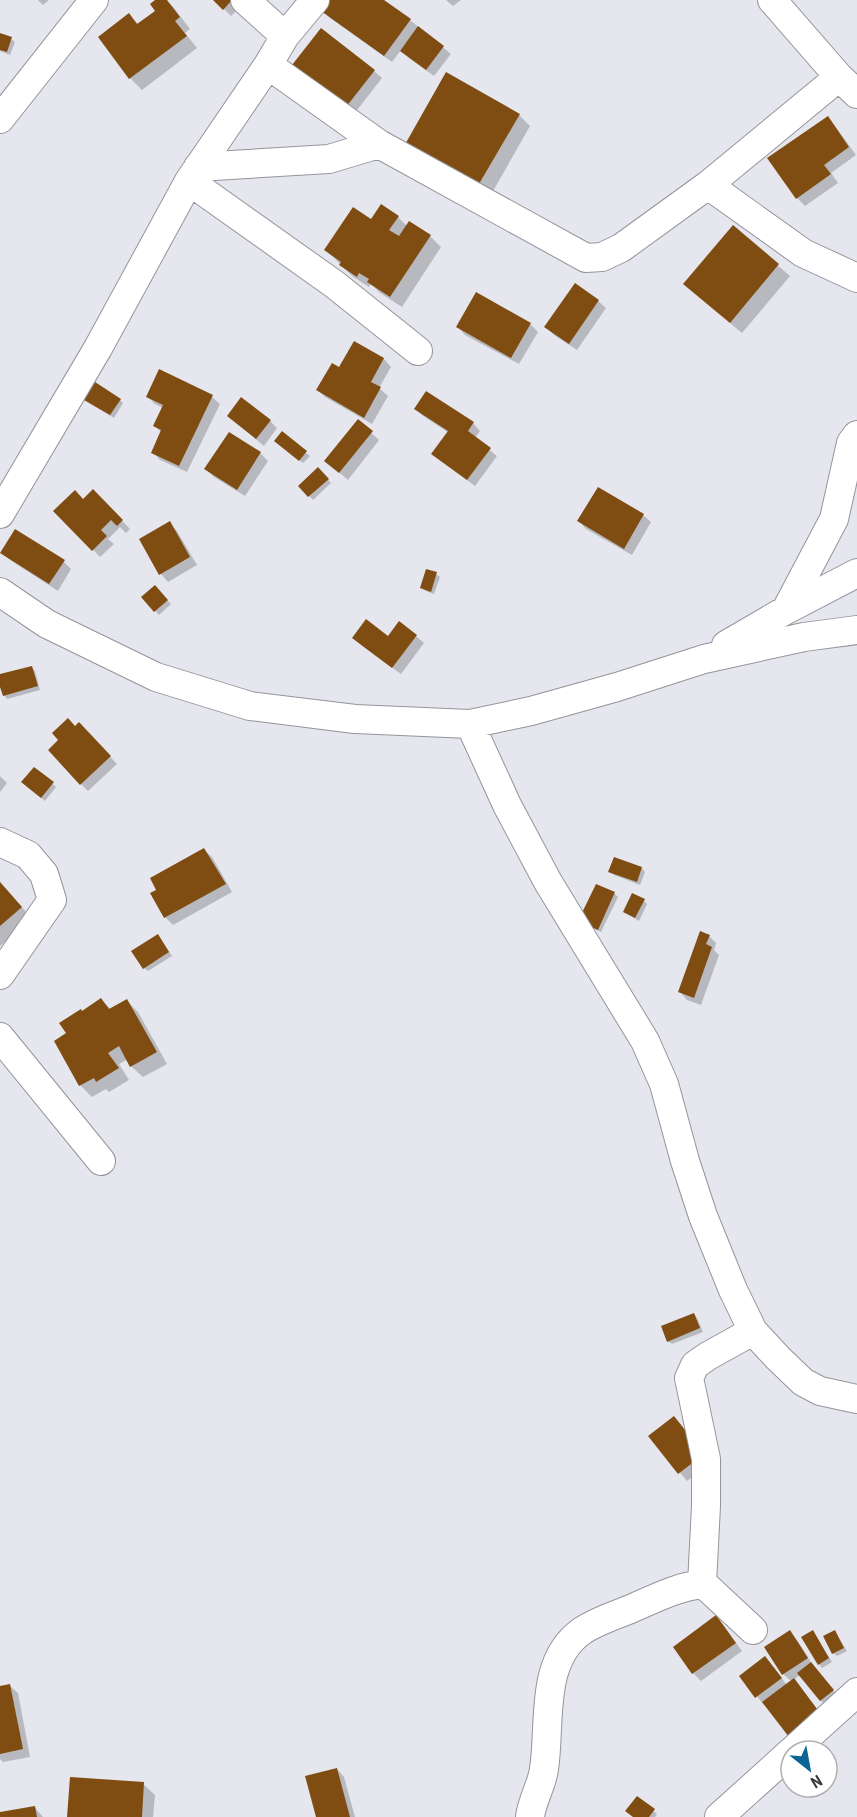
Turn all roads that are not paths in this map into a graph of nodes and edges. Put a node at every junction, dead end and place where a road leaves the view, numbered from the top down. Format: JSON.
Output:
{"nodes":[{"id":1,"x":94,"y":0,"type":"edge"},
{"id":2,"x":245,"y":0,"type":"edge"},
{"id":3,"x":315,"y":0,"type":"edge"},
{"id":4,"x":772,"y":0,"type":"edge"},
{"id":5,"x":285,"y":36,"type":"junction"},
{"id":6,"x":268,"y":65,"type":"junction"},
{"id":7,"x":848,"y":86,"type":"edge"},
{"id":8,"x":4,"y":106,"type":"edge"},
{"id":9,"x":379,"y":144,"type":"junction"},
{"id":10,"x":194,"y":174,"type":"junction"},
{"id":11,"x":708,"y":185,"type":"junction"},
{"id":12,"x":857,"y":278,"type":"edge"},
{"id":13,"x":418,"y":351,"type":"dead end"},
{"id":14,"x":857,"y":435,"type":"edge"},
{"id":15,"x":2,"y":506,"type":"edge"},
{"id":16,"x":857,"y":573,"type":"edge"},
{"id":17,"x":0,"y":592,"type":"edge"},
{"id":18,"x":786,"y":610,"type":"junction"},
{"id":19,"x":857,"y":630,"type":"edge"},
{"id":20,"x":704,"y":658,"type":"junction"},
{"id":21,"x":470,"y":724,"type":"junction"},
{"id":22,"x":0,"y":842,"type":"edge"},
{"id":23,"x":0,"y":975,"type":"edge"},
{"id":24,"x":0,"y":1037,"type":"edge"},
{"id":25,"x":101,"y":1161,"type":"dead end"},
{"id":26,"x":753,"y":1331,"type":"junction"},
{"id":27,"x":857,"y":1399,"type":"edge"},
{"id":28,"x":702,"y":1584,"type":"junction"},
{"id":29,"x":753,"y":1630,"type":"dead end"},
{"id":30,"x":857,"y":1692,"type":"edge"},
{"id":31,"x":804,"y":1739,"type":"edge"},
{"id":32,"x":779,"y":1762,"type":"edge"},
{"id":33,"x":530,"y":1817,"type":"edge"},
{"id":34,"x":719,"y":1817,"type":"edge"}],
"edges":[{"from":1,"to":8,"type":"street"},
{"from":2,"to":5,"type":"street"},
{"from":3,"to":5,"type":"street"},
{"from":4,"to":7,"type":"street"},
{"from":5,"to":6,"type":"street"},
{"from":6,"to":9,"type":"street"},
{"from":6,"to":10,"type":"street"},
{"from":7,"to":11,"type":"street"},
{"from":9,"to":10,"type":"street"},
{"from":9,"to":11,"type":"street"},
{"from":10,"to":13,"type":"street"},
{"from":10,"to":15,"type":"street"},
{"from":11,"to":12,"type":"street"},
{"from":14,"to":18,"type":"street"},
{"from":16,"to":18,"type":"street"},
{"from":17,"to":21,"type":"street"},
{"from":18,"to":20,"type":"street"},
{"from":19,"to":20,"type":"street"},
{"from":20,"to":21,"type":"street"},
{"from":21,"to":26,"type":"street"},
{"from":22,"to":23,"type":"street"},
{"from":24,"to":25,"type":"street"},
{"from":26,"to":27,"type":"street"},
{"from":26,"to":28,"type":"street"},
{"from":28,"to":29,"type":"street"},
{"from":28,"to":33,"type":"street"},
{"from":30,"to":31,"type":"street"},
{"from":32,"to":34,"type":"street"}]}
